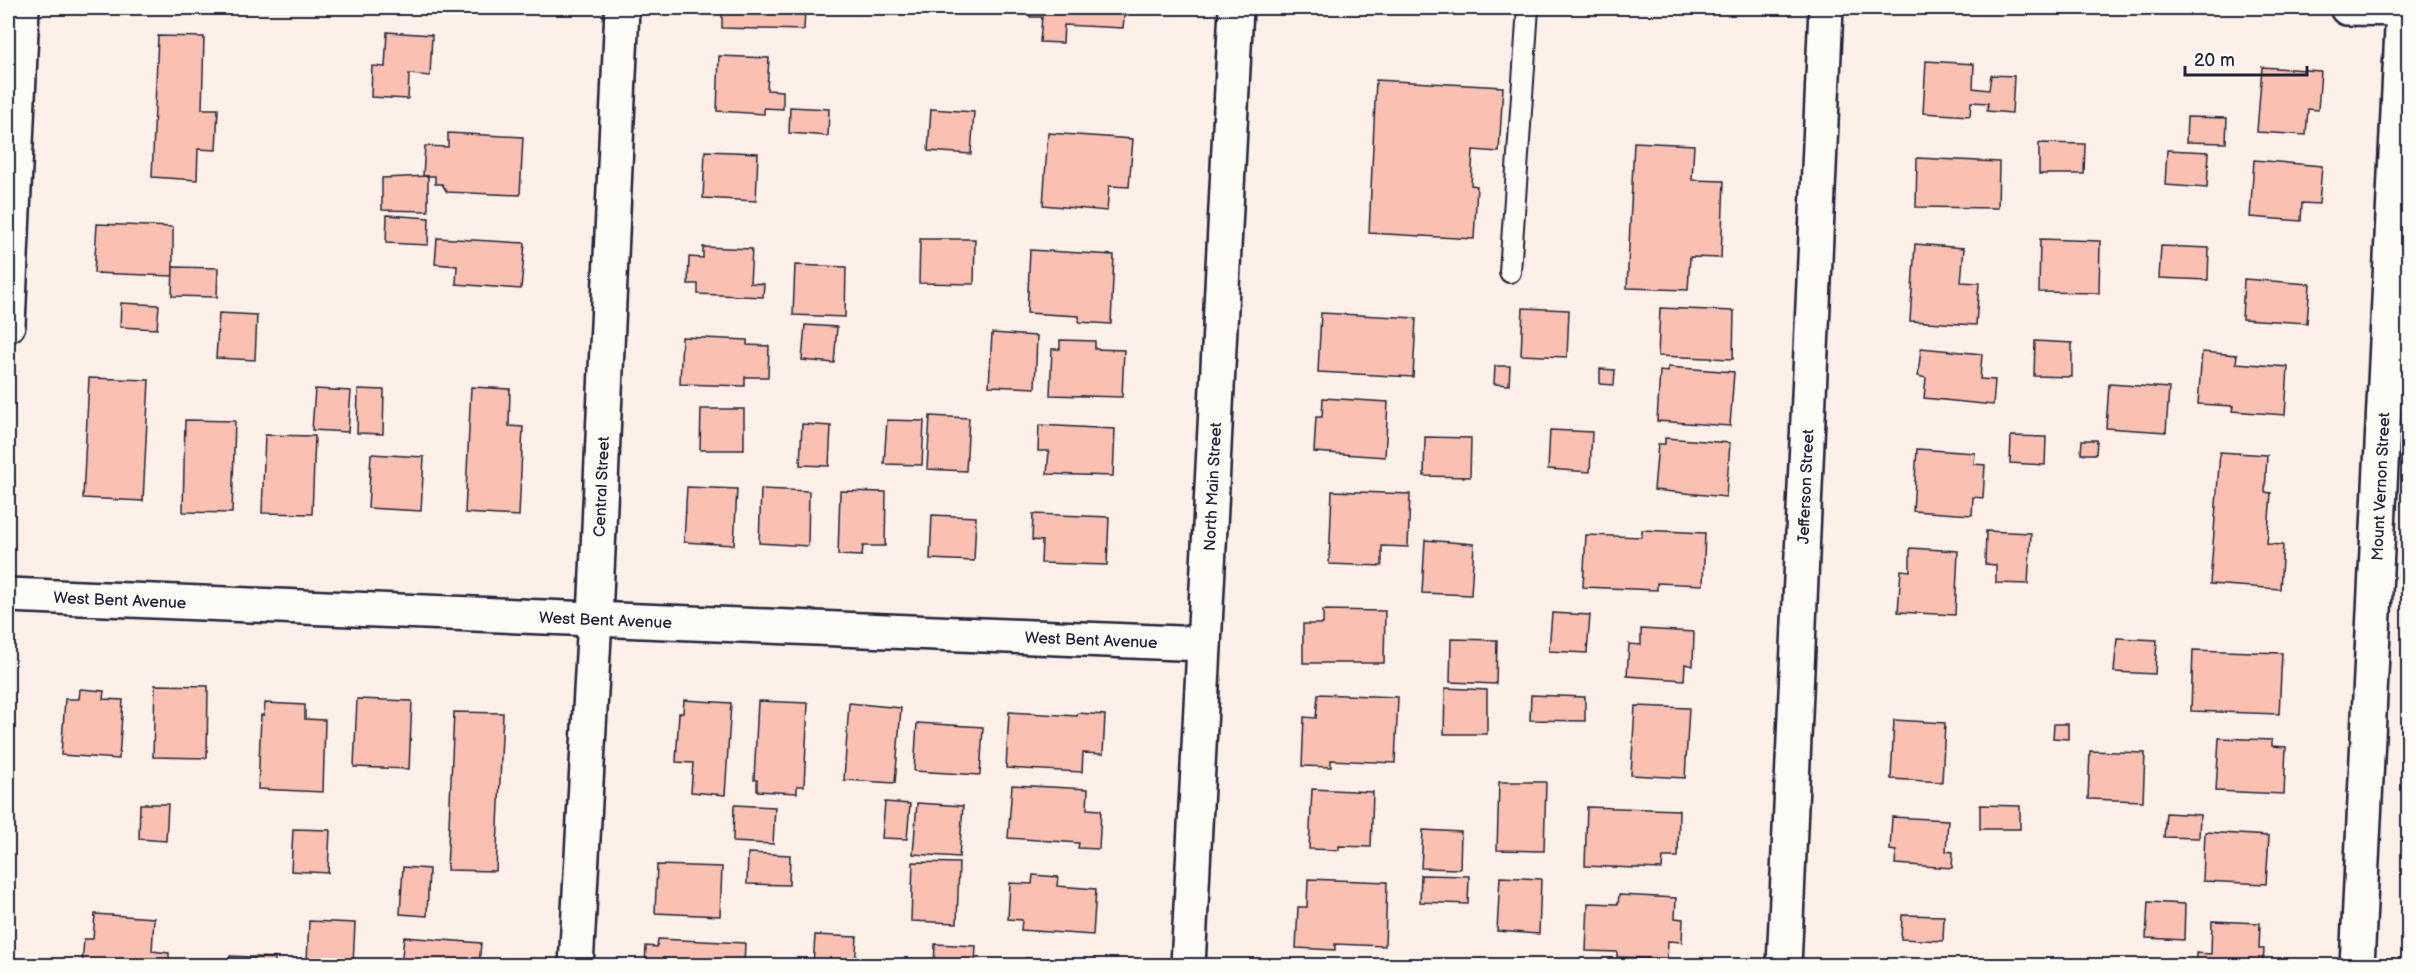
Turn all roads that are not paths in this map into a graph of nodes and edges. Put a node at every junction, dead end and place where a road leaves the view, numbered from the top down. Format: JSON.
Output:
{"nodes":[{"id":1,"x":22,"y":8,"type":"edge"},
{"id":2,"x":622,"y":8,"type":"edge"},
{"id":3,"x":1236,"y":8,"type":"edge"},
{"id":4,"x":1528,"y":8,"type":"edge"},
{"id":5,"x":1826,"y":8,"type":"edge"},
{"id":6,"x":2348,"y":8,"type":"edge"},
{"id":7,"x":2405,"y":9,"type":"edge"},
{"id":8,"x":1510,"y":272,"type":"dead end"},
{"id":9,"x":8,"y":325,"type":"edge"},
{"id":10,"x":8,"y":595,"type":"edge"},
{"id":11,"x":596,"y":618,"type":"junction"},
{"id":12,"x":1204,"y":644,"type":"junction"},
{"id":13,"x":576,"y":966,"type":"edge"},
{"id":14,"x":1188,"y":966,"type":"edge"},
{"id":15,"x":1784,"y":966,"type":"edge"},
{"id":16,"x":2357,"y":966,"type":"edge"}],
"edges":[{"from":1,"to":9,"type":"street"},
{"from":2,"to":11,"type":"street","name":"Central Street"},
{"from":3,"to":12,"type":"street","name":"North Main Street"},
{"from":4,"to":8,"type":"lane"},
{"from":5,"to":15,"type":"street","name":"Jefferson Street"},
{"from":6,"to":7,"type":"street"},
{"from":7,"to":16,"type":"street","name":"Mount Vernon Street"},
{"from":10,"to":11,"type":"street","name":"West Bent Avenue"},
{"from":11,"to":12,"type":"street","name":"West Bent Avenue"},
{"from":11,"to":13,"type":"street","name":"Central Street"},
{"from":12,"to":14,"type":"street","name":"North Main Street"}]}
